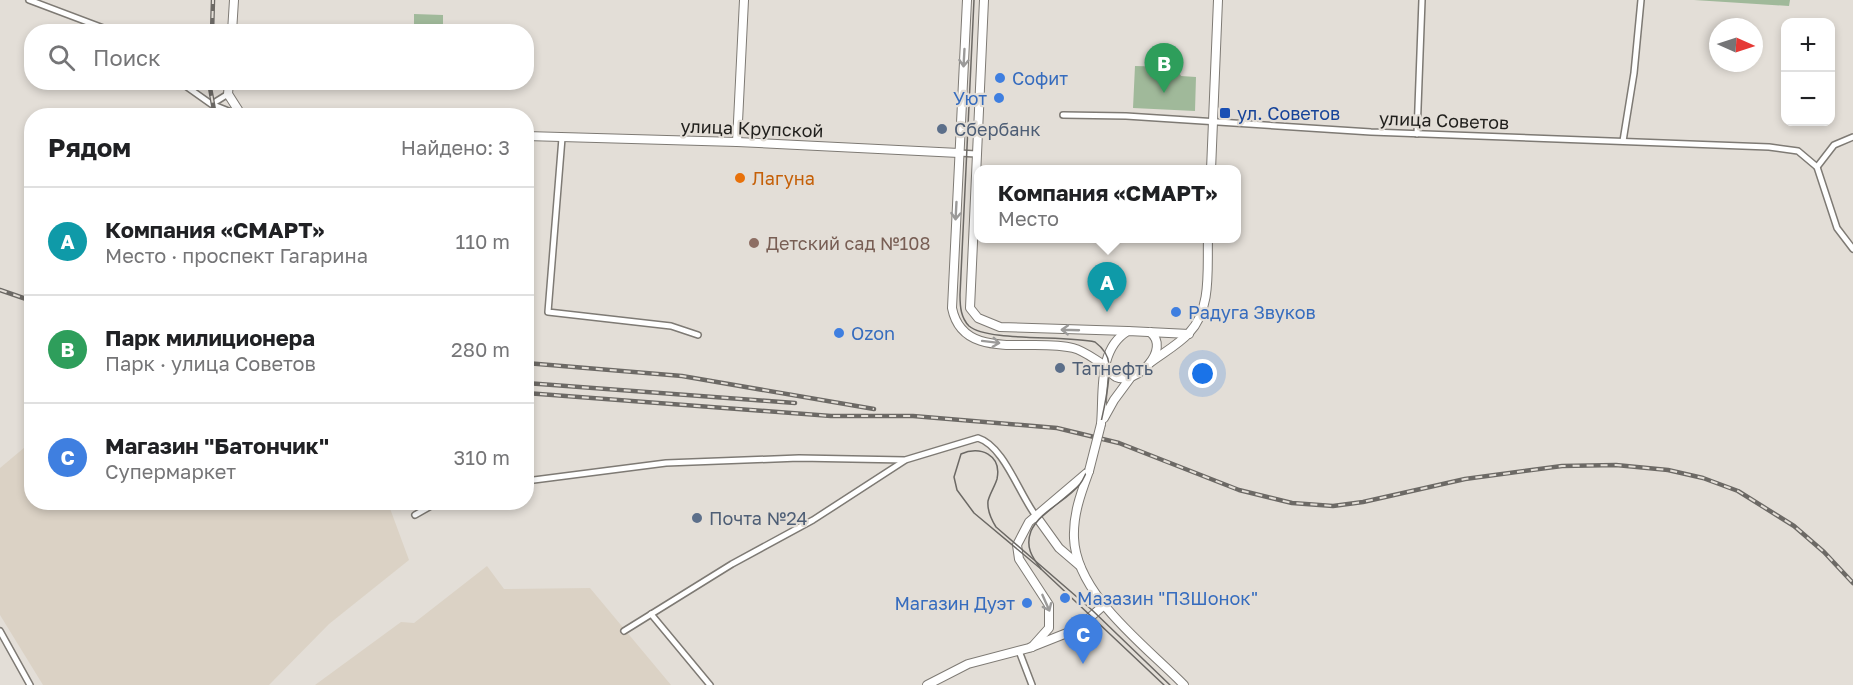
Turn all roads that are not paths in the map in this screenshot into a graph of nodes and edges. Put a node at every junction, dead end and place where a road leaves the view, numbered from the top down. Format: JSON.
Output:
{"nodes":[{"id":1,"x":29,"y":0,"type":"edge"},
{"id":2,"x":234,"y":0,"type":"edge"},
{"id":3,"x":744,"y":0,"type":"edge"},
{"id":4,"x":967,"y":0,"type":"edge"},
{"id":5,"x":984,"y":0,"type":"edge"},
{"id":6,"x":1218,"y":0,"type":"edge"},
{"id":7,"x":1422,"y":0,"type":"edge"},
{"id":8,"x":1641,"y":0,"type":"edge"},
{"id":9,"x":93,"y":24,"type":"edge"},
{"id":10,"x":232,"y":24,"type":"edge"},
{"id":11,"x":191,"y":90,"type":"edge"},
{"id":12,"x":228,"y":90,"type":"edge"},
{"id":13,"x":228,"y":94,"type":"junction"},
{"id":14,"x":211,"y":104,"type":"junction"},
{"id":15,"x":221,"y":108,"type":"edge"},
{"id":16,"x":237,"y":108,"type":"edge"},
{"id":17,"x":1063,"y":115,"type":"dead end"},
{"id":18,"x":1213,"y":123,"type":"junction"},
{"id":19,"x":1417,"y":134,"type":"junction"},
{"id":20,"x":534,"y":136,"type":"edge"},
{"id":21,"x":1853,"y":137,"type":"edge"},
{"id":22,"x":562,"y":138,"type":"junction"},
{"id":23,"x":1623,"y":141,"type":"junction"},
{"id":24,"x":737,"y":142,"type":"junction"},
{"id":25,"x":959,"y":153,"type":"junction"},
{"id":26,"x":976,"y":154,"type":"junction"},
{"id":27,"x":975,"y":165,"type":"edge"},
{"id":28,"x":1211,"y":165,"type":"edge"},
{"id":29,"x":1817,"y":167,"type":"junction"},
{"id":30,"x":974,"y":197,"type":"edge"},
{"id":31,"x":1208,"y":243,"type":"edge"},
{"id":32,"x":1853,"y":249,"type":"edge"},
{"id":33,"x":1128,"y":331,"type":"junction"},
{"id":34,"x":1149,"y":332,"type":"junction"},
{"id":35,"x":1189,"y":334,"type":"junction"},
{"id":36,"x":698,"y":335,"type":"dead end"},
{"id":37,"x":1151,"y":362,"type":"junction"},
{"id":38,"x":1106,"y":366,"type":"junction"},
{"id":39,"x":1131,"y":377,"type":"junction"},
{"id":40,"x":1101,"y":424,"type":"junction"},
{"id":41,"x":905,"y":460,"type":"junction"},
{"id":42,"x":1089,"y":471,"type":"junction"},
{"id":43,"x":534,"y":480,"type":"edge"},
{"id":44,"x":424,"y":510,"type":"edge"},
{"id":45,"x":415,"y":515,"type":"dead end"},
{"id":46,"x":1036,"y":516,"type":"junction"},
{"id":47,"x":1080,"y":566,"type":"junction"},
{"id":48,"x":1104,"y":605,"type":"junction"},
{"id":49,"x":651,"y":614,"type":"junction"},
{"id":50,"x":0,"y":631,"type":"edge"},
{"id":51,"x":624,"y":631,"type":"dead end"},
{"id":52,"x":1032,"y":647,"type":"junction"},
{"id":53,"x":1019,"y":651,"type":"junction"},
{"id":54,"x":30,"y":685,"type":"edge"},
{"id":55,"x":710,"y":685,"type":"edge"},
{"id":56,"x":927,"y":685,"type":"edge"},
{"id":57,"x":1032,"y":685,"type":"edge"},
{"id":58,"x":1184,"y":685,"type":"edge"}],
"edges":[{"from":1,"to":9,"type":"street"},
{"from":2,"to":10,"type":"main road"},
{"from":3,"to":24,"type":"main road"},
{"from":4,"to":25,"type":"main road","one_way":true},
{"from":5,"to":26,"type":"main road"},
{"from":6,"to":18,"type":"main road"},
{"from":7,"to":19,"type":"street"},
{"from":8,"to":23,"type":"street"},
{"from":11,"to":14,"type":"street"},
{"from":12,"to":13,"type":"main road"},
{"from":13,"to":14,"type":"street"},
{"from":13,"to":16,"type":"main road"},
{"from":14,"to":15,"type":"street"},
{"from":17,"to":18,"type":"street","name":"улица Советов"},
{"from":18,"to":19,"type":"street","name":"улица Советов"},
{"from":18,"to":28,"type":"main road"},
{"from":19,"to":23,"type":"street","name":"улица Советов"},
{"from":20,"to":22,"type":"main road","name":"улица Крупской"},
{"from":21,"to":29,"type":"street"},
{"from":22,"to":24,"type":"main road","name":"улица Крупской"},
{"from":22,"to":36,"type":"street"},
{"from":23,"to":29,"type":"street","name":"улица Советов"},
{"from":24,"to":25,"type":"main road","name":"улица Крупской"},
{"from":25,"to":26,"type":"street","name":"улица Крупской"},
{"from":25,"to":38,"type":"main road","one_way":true},
{"from":27,"to":26,"type":"main road","one_way":true},
{"from":29,"to":32,"type":"street"},
{"from":33,"to":30,"type":"main road","one_way":true},
{"from":31,"to":35,"type":"main road"},
{"from":33,"to":34,"type":"main road"},
{"from":33,"to":38,"type":"main road"},
{"from":34,"to":35,"type":"main road"},
{"from":34,"to":37,"type":"main road"},
{"from":35,"to":37,"type":"main road"},
{"from":37,"to":39,"type":"main road"},
{"from":38,"to":39,"type":"main road"},
{"from":38,"to":40,"type":"main road"},
{"from":39,"to":40,"type":"main road"},
{"from":40,"to":42,"type":"main road","bridge":true},
{"from":41,"to":43,"type":"street"},
{"from":41,"to":46,"type":"street"},
{"from":41,"to":49,"type":"street"},
{"from":42,"to":46,"type":"main road"},
{"from":42,"to":47,"type":"main road"},
{"from":44,"to":45,"type":"street"},
{"from":46,"to":47,"type":"main road"},
{"from":46,"to":52,"type":"main road","one_way":true},
{"from":47,"to":48,"type":"main road"},
{"from":48,"to":52,"type":"main road"},
{"from":48,"to":58,"type":"main road"},
{"from":49,"to":51,"type":"street"},
{"from":49,"to":55,"type":"street"},
{"from":50,"to":54,"type":"street"},
{"from":52,"to":53,"type":"main road"},
{"from":53,"to":56,"type":"main road"},
{"from":53,"to":57,"type":"street"}]}
